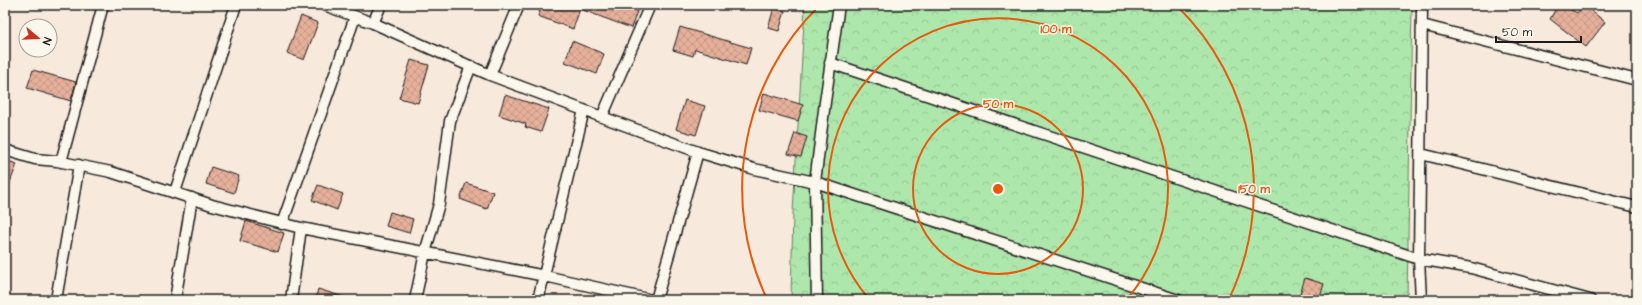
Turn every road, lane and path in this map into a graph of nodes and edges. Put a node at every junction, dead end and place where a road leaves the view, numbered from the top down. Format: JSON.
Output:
{"nodes":[{"id":1,"x":103,"y":5,"type":"edge"},
{"id":2,"x":236,"y":5,"type":"edge"},
{"id":3,"x":324,"y":5,"type":"edge"},
{"id":4,"x":381,"y":5,"type":"edge"},
{"id":5,"x":519,"y":5,"type":"edge"},
{"id":6,"x":650,"y":5,"type":"edge"},
{"id":7,"x":839,"y":5,"type":"edge"},
{"id":8,"x":1422,"y":5,"type":"edge"},
{"id":9,"x":355,"y":16,"type":"junction"},
{"id":10,"x":373,"y":23,"type":"junction"},
{"id":11,"x":1422,"y":25,"type":"junction"},
{"id":12,"x":830,"y":63,"type":"junction"},
{"id":13,"x":471,"y":66,"type":"junction"},
{"id":14,"x":490,"y":75,"type":"junction"},
{"id":15,"x":1637,"y":80,"type":"edge"},
{"id":16,"x":584,"y":110,"type":"junction"},
{"id":17,"x":602,"y":117,"type":"junction"},
{"id":18,"x":5,"y":150,"type":"edge"},
{"id":19,"x":698,"y":152,"type":"junction"},
{"id":20,"x":1421,"y":154,"type":"junction"},
{"id":21,"x":61,"y":162,"type":"junction"},
{"id":22,"x":80,"y":165,"type":"junction"},
{"id":23,"x":815,"y":182,"type":"junction"},
{"id":24,"x":174,"y":192,"type":"junction"},
{"id":25,"x":192,"y":198,"type":"junction"},
{"id":26,"x":1637,"y":207,"type":"edge"},
{"id":27,"x":282,"y":224,"type":"junction"},
{"id":28,"x":301,"y":228,"type":"junction"},
{"id":29,"x":425,"y":253,"type":"junction"},
{"id":30,"x":1419,"y":259,"type":"junction"},
{"id":31,"x":545,"y":276,"type":"junction"},
{"id":32,"x":56,"y":300,"type":"edge"},
{"id":33,"x":175,"y":300,"type":"edge"},
{"id":34,"x":291,"y":300,"type":"edge"},
{"id":35,"x":415,"y":300,"type":"edge"},
{"id":36,"x":538,"y":300,"type":"edge"},
{"id":37,"x":652,"y":300,"type":"edge"},
{"id":38,"x":656,"y":300,"type":"edge"},
{"id":39,"x":817,"y":300,"type":"edge"},
{"id":40,"x":1178,"y":300,"type":"edge"},
{"id":41,"x":1420,"y":300,"type":"edge"},
{"id":42,"x":1590,"y":300,"type":"edge"}],
"edges":[{"from":1,"to":21,"type":"street"},
{"from":2,"to":24,"type":"street"},
{"from":3,"to":9,"type":"street"},
{"from":4,"to":10,"type":"street"},
{"from":5,"to":14,"type":"street"},
{"from":6,"to":17,"type":"street"},
{"from":7,"to":12,"type":"street"},
{"from":8,"to":11,"type":"street"},
{"from":9,"to":10,"type":"street"},
{"from":9,"to":27,"type":"street"},
{"from":10,"to":13,"type":"street"},
{"from":11,"to":15,"type":"street"},
{"from":11,"to":20,"type":"street"},
{"from":12,"to":23,"type":"street"},
{"from":12,"to":30,"type":"street"},
{"from":13,"to":14,"type":"street"},
{"from":13,"to":29,"type":"street"},
{"from":14,"to":16,"type":"street"},
{"from":16,"to":17,"type":"street"},
{"from":16,"to":31,"type":"street"},
{"from":17,"to":19,"type":"street"},
{"from":18,"to":21,"type":"street"},
{"from":19,"to":23,"type":"street"},
{"from":19,"to":38,"type":"street"},
{"from":20,"to":26,"type":"street"},
{"from":20,"to":30,"type":"street"},
{"from":21,"to":22,"type":"street"},
{"from":22,"to":24,"type":"street"},
{"from":22,"to":32,"type":"street"},
{"from":23,"to":39,"type":"street"},
{"from":23,"to":40,"type":"street"},
{"from":24,"to":25,"type":"street"},
{"from":25,"to":27,"type":"street"},
{"from":25,"to":33,"type":"street"},
{"from":27,"to":28,"type":"street"},
{"from":28,"to":29,"type":"street"},
{"from":28,"to":34,"type":"street"},
{"from":29,"to":31,"type":"street"},
{"from":29,"to":35,"type":"street"},
{"from":30,"to":41,"type":"street"},
{"from":30,"to":42,"type":"street"},
{"from":31,"to":36,"type":"street"},
{"from":31,"to":37,"type":"street"}]}
